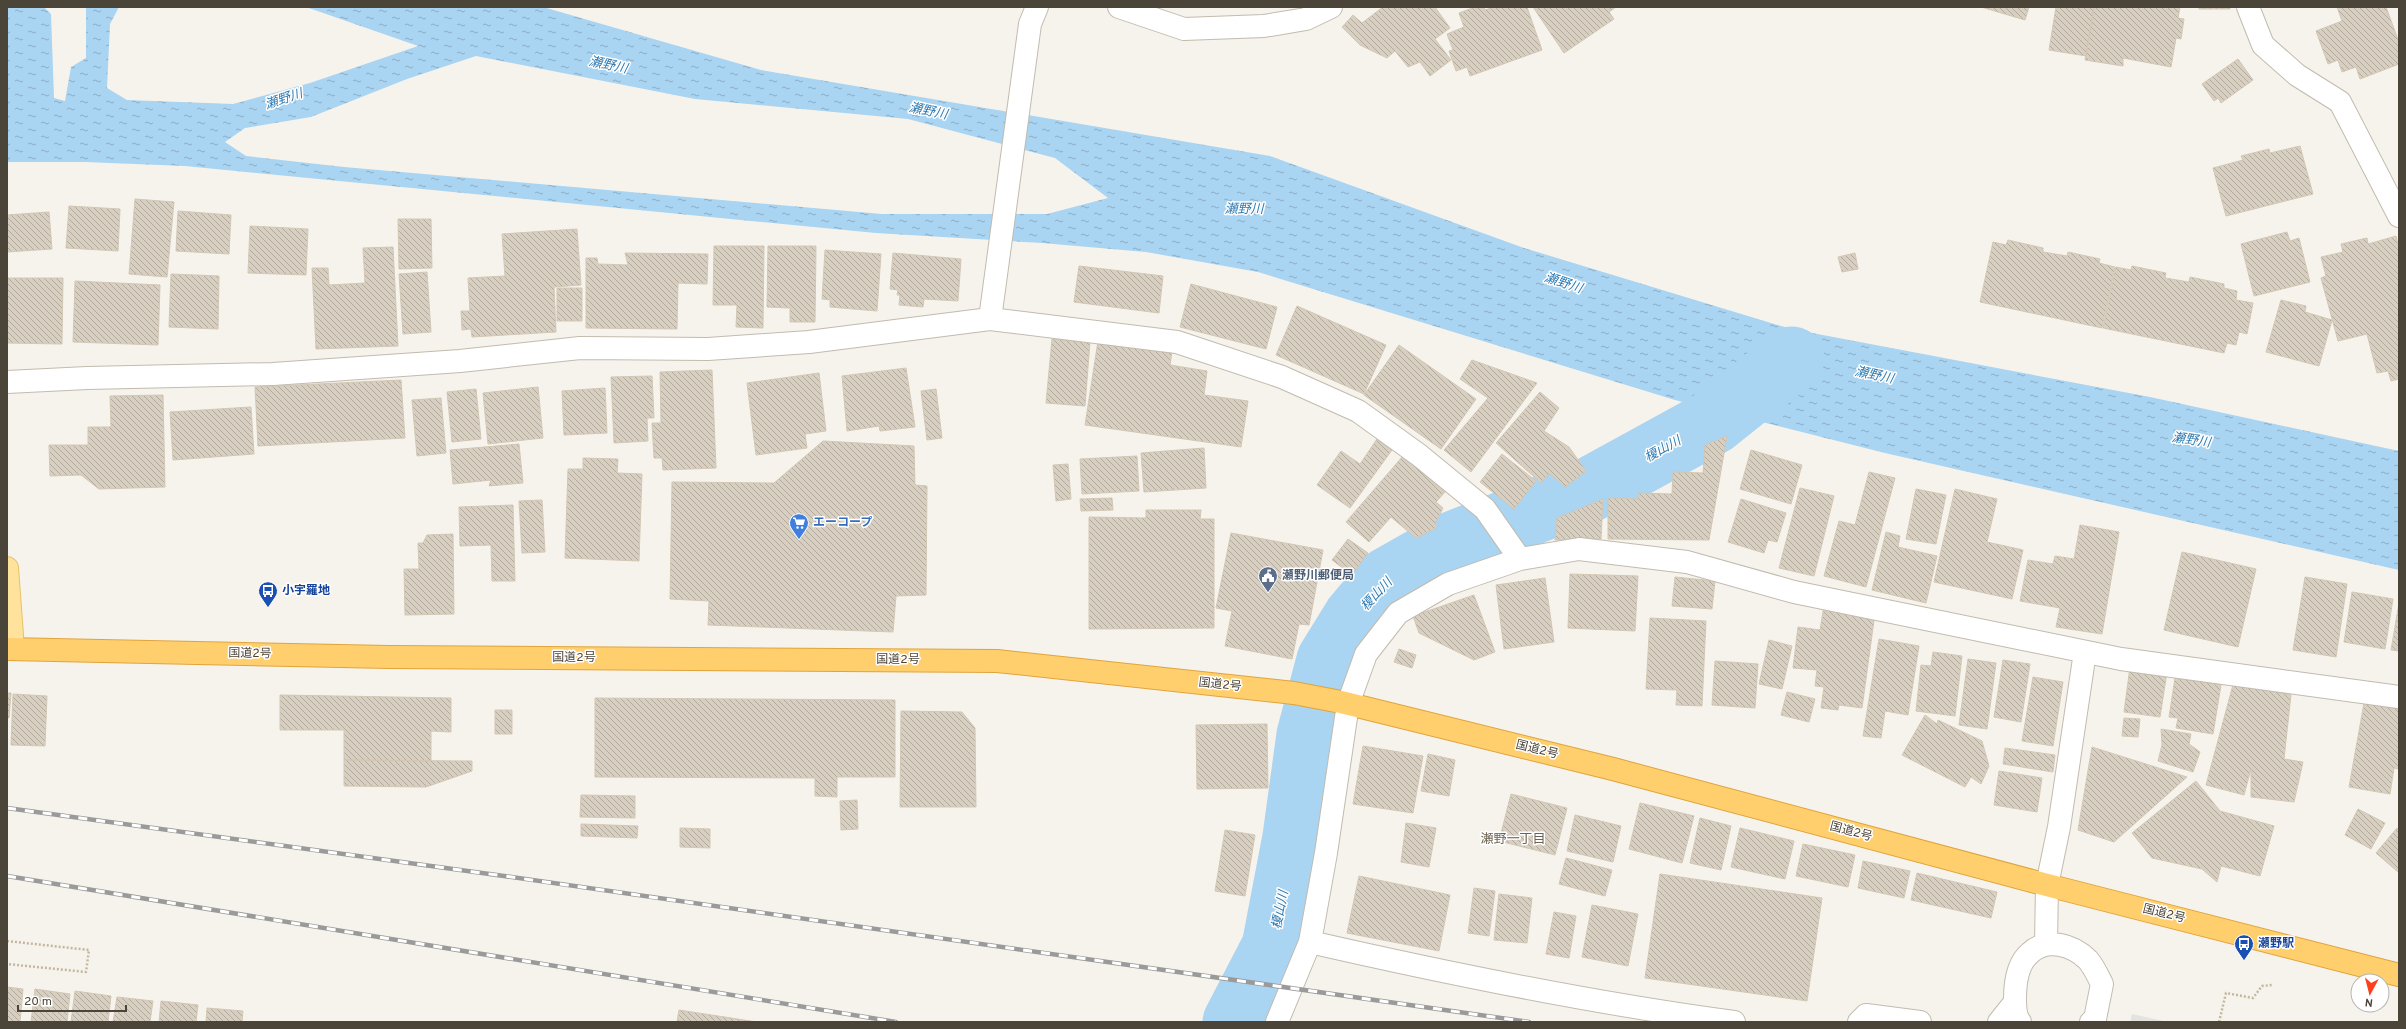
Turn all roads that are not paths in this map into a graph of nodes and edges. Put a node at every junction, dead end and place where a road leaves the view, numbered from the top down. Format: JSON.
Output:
{"nodes":[{"id":1,"x":1119,"y":7,"type":"edge"},
{"id":2,"x":1331,"y":7,"type":"edge"},
{"id":3,"x":2248,"y":7,"type":"edge"},
{"id":4,"x":1034,"y":16,"type":"edge"},
{"id":5,"x":2399,"y":216,"type":"edge"},
{"id":6,"x":990,"y":319,"type":"junction"},
{"id":7,"x":7,"y":382,"type":"edge"},
{"id":8,"x":1520,"y":559,"type":"junction"},
{"id":9,"x":7,"y":568,"type":"edge"},
{"id":10,"x":10,"y":649,"type":"edge"},
{"id":11,"x":2086,"y":652,"type":"junction"},
{"id":12,"x":2399,"y":697,"type":"edge"},
{"id":13,"x":1345,"y":703,"type":"junction"},
{"id":14,"x":2047,"y":884,"type":"junction"},
{"id":15,"x":1310,"y":942,"type":"junction"},
{"id":16,"x":2046,"y":944,"type":"junction"},
{"id":17,"x":2399,"y":974,"type":"edge"},
{"id":18,"x":2018,"y":1012,"type":"edge"},
{"id":19,"x":1277,"y":1022,"type":"edge"},
{"id":20,"x":1734,"y":1022,"type":"edge"},
{"id":21,"x":1859,"y":1022,"type":"edge"},
{"id":22,"x":1920,"y":1022,"type":"edge"},
{"id":23,"x":1999,"y":1022,"type":"edge"},
{"id":24,"x":2092,"y":1022,"type":"edge"}],
"edges":[{"from":1,"to":2,"type":"street"},
{"from":3,"to":5,"type":"street"},
{"from":4,"to":6,"type":"street"},
{"from":6,"to":7,"type":"street"},
{"from":6,"to":8,"type":"street"},
{"from":8,"to":11,"type":"street"},
{"from":8,"to":13,"type":"street"},
{"from":9,"to":10,"type":"main road"},
{"from":10,"to":13,"type":"highway","name":"国道2号"},
{"from":11,"to":12,"type":"street"},
{"from":11,"to":14,"type":"street"},
{"from":13,"to":14,"type":"highway","name":"国道2号"},
{"from":13,"to":15,"type":"street"},
{"from":14,"to":16,"type":"street"},
{"from":14,"to":17,"type":"highway","name":"国道2号"},
{"from":15,"to":19,"type":"street"},
{"from":15,"to":20,"type":"street"},
{"from":16,"to":18,"type":"street"},
{"from":16,"to":24,"type":"street"},
{"from":18,"to":23,"type":"street"},
{"from":21,"to":22,"type":"street"}]}
